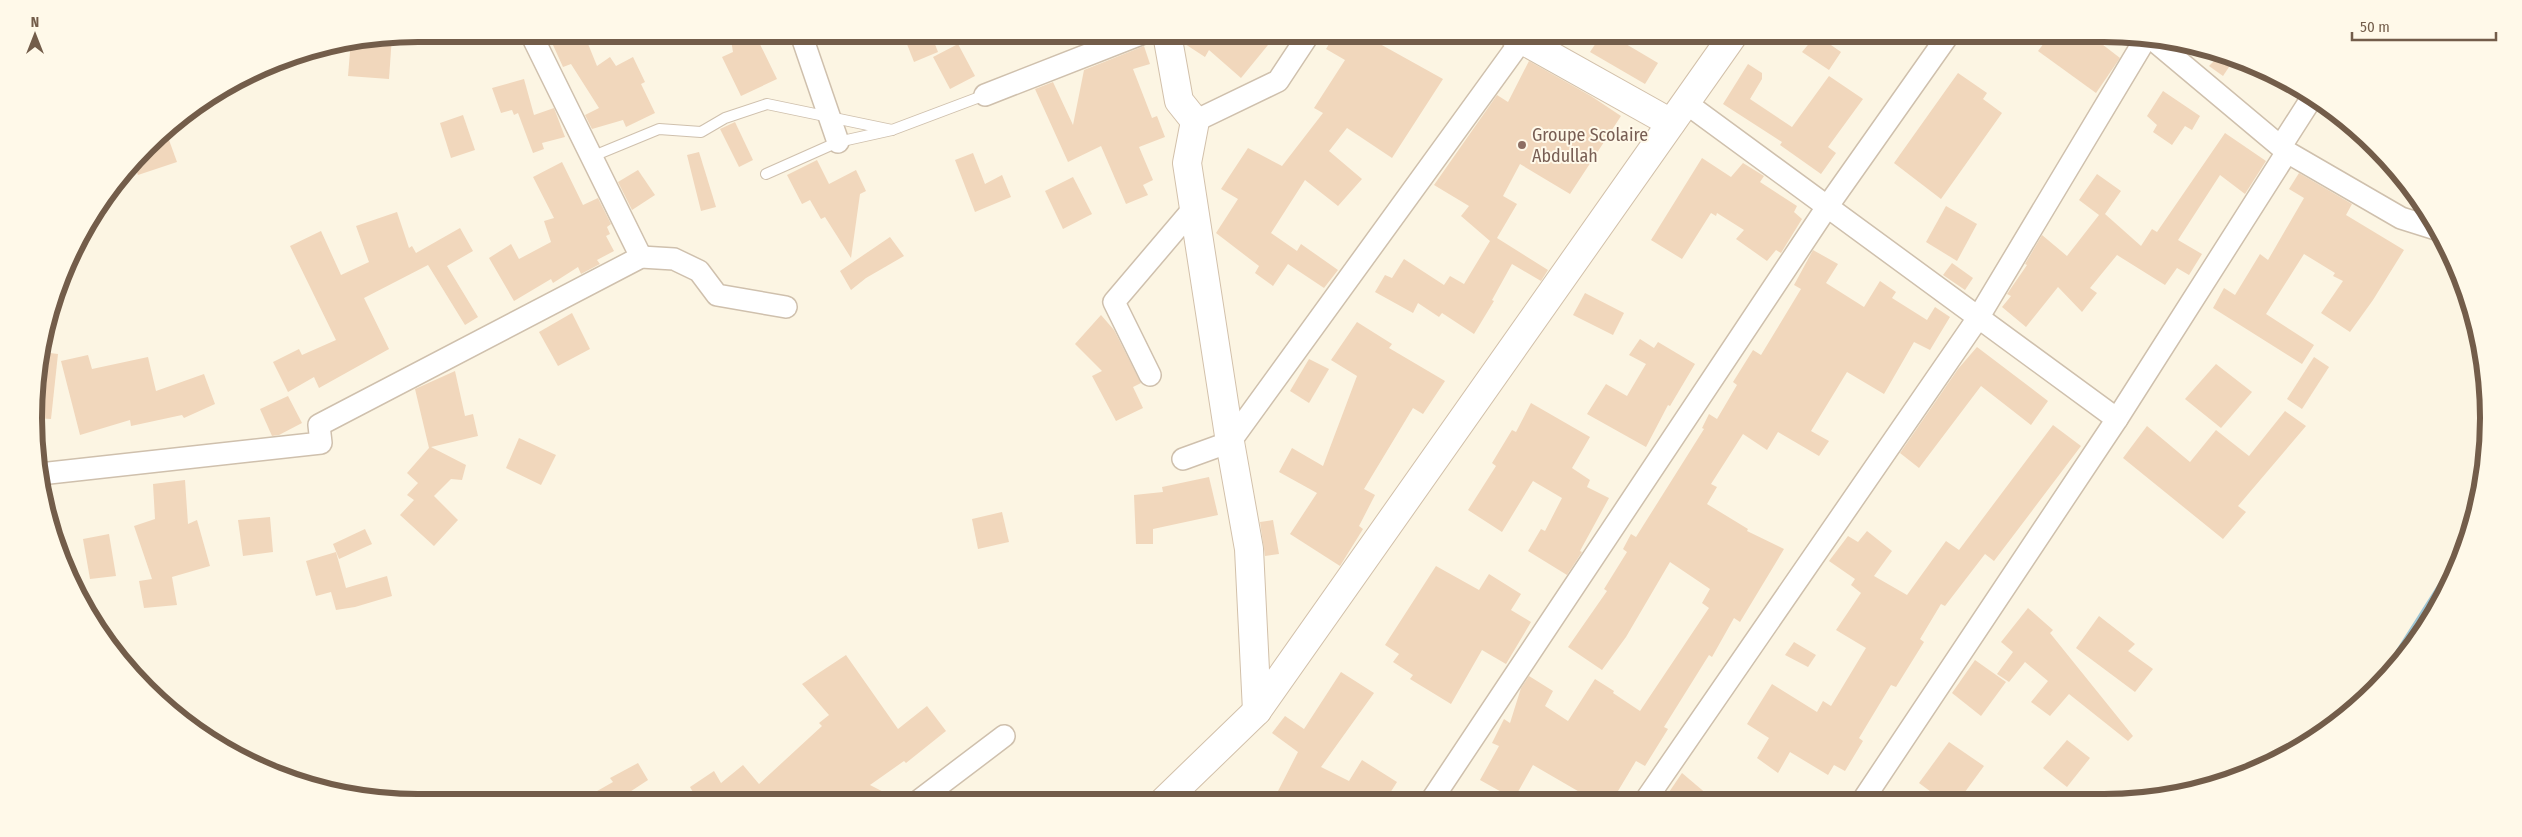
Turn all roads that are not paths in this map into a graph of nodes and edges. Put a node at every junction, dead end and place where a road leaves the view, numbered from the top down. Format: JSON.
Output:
{"nodes":[{"id":1,"x":535,"y":42,"type":"edge"},
{"id":2,"x":805,"y":42,"type":"edge"},
{"id":3,"x":1121,"y":42,"type":"edge"},
{"id":4,"x":1168,"y":42,"type":"edge"},
{"id":5,"x":1304,"y":42,"type":"edge"},
{"id":6,"x":1516,"y":42,"type":"edge"},
{"id":7,"x":1532,"y":42,"type":"edge"},
{"id":8,"x":1728,"y":42,"type":"edge"},
{"id":9,"x":1942,"y":42,"type":"edge"},
{"id":10,"x":2142,"y":45,"type":"edge"},
{"id":11,"x":2162,"y":48,"type":"edge"},
{"id":12,"x":985,"y":95,"type":"joint"},
{"id":13,"x":2309,"y":104,"type":"edge"},
{"id":14,"x":1678,"y":113,"type":"junction"},
{"id":15,"x":829,"y":115,"type":"junction"},
{"id":16,"x":1195,"y":121,"type":"junction"},
{"id":17,"x":892,"y":130,"type":"junction"},
{"id":18,"x":838,"y":142,"type":"junction"},
{"id":19,"x":2284,"y":149,"type":"junction"},
{"id":20,"x":591,"y":157,"type":"junction"},
{"id":21,"x":766,"y":174,"type":"dead end"},
{"id":22,"x":1827,"y":207,"type":"junction"},
{"id":23,"x":1193,"y":209,"type":"junction"},
{"id":24,"x":2426,"y":226,"type":"edge"},
{"id":25,"x":642,"y":256,"type":"junction"},
{"id":26,"x":786,"y":307,"type":"dead end"},
{"id":27,"x":1978,"y":318,"type":"junction"},
{"id":28,"x":1150,"y":375,"type":"dead end"},
{"id":29,"x":2117,"y":419,"type":"junction"},
{"id":30,"x":1230,"y":442,"type":"junction"},
{"id":31,"x":1183,"y":459,"type":"dead end"},
{"id":32,"x":47,"y":473,"type":"edge"},
{"id":33,"x":1257,"y":711,"type":"junction"},
{"id":34,"x":1004,"y":736,"type":"dead end"},
{"id":35,"x":928,"y":794,"type":"edge"},
{"id":36,"x":1171,"y":794,"type":"edge"},
{"id":37,"x":1436,"y":794,"type":"edge"},
{"id":38,"x":1650,"y":794,"type":"edge"},
{"id":39,"x":1867,"y":794,"type":"edge"}],
"edges":[{"from":1,"to":20,"type":"street"},
{"from":2,"to":15,"type":"street"},
{"from":3,"to":12,"type":"street"},
{"from":4,"to":16,"type":"main road"},
{"from":5,"to":16,"type":"street"},
{"from":6,"to":30,"type":"street"},
{"from":7,"to":14,"type":"main road"},
{"from":8,"to":14,"type":"main road"},
{"from":9,"to":22,"type":"street"},
{"from":10,"to":27,"type":"street"},
{"from":11,"to":19,"type":"street"},
{"from":12,"to":17,"type":"lane"},
{"from":13,"to":19,"type":"street"},
{"from":14,"to":22,"type":"street"},
{"from":14,"to":33,"type":"main road"},
{"from":15,"to":17,"type":"lane"},
{"from":15,"to":18,"type":"street"},
{"from":15,"to":20,"type":"lane"},
{"from":16,"to":23,"type":"main road"},
{"from":17,"to":18,"type":"lane"},
{"from":18,"to":21,"type":"lane"},
{"from":19,"to":24,"type":"street"},
{"from":19,"to":29,"type":"street"},
{"from":20,"to":25,"type":"street"},
{"from":22,"to":27,"type":"street"},
{"from":22,"to":37,"type":"street"},
{"from":23,"to":28,"type":"street"},
{"from":23,"to":30,"type":"main road"},
{"from":25,"to":26,"type":"street"},
{"from":25,"to":32,"type":"street"},
{"from":27,"to":29,"type":"street"},
{"from":27,"to":38,"type":"street"},
{"from":29,"to":39,"type":"street"},
{"from":30,"to":31,"type":"street"},
{"from":30,"to":33,"type":"main road"},
{"from":33,"to":36,"type":"main road"},
{"from":34,"to":35,"type":"street"}]}
